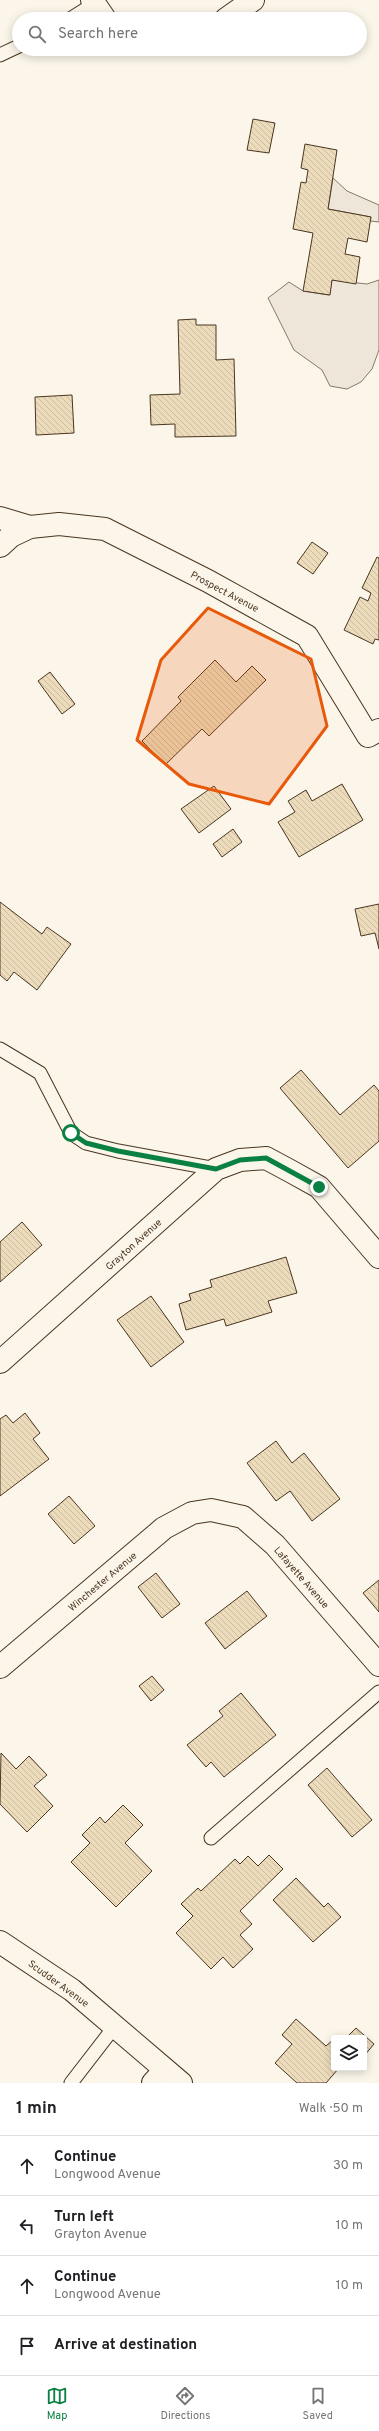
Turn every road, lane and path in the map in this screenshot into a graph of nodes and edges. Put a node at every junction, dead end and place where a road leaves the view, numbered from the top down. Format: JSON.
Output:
{"nodes":[{"id":1,"x":253,"y":0,"type":"edge"},
{"id":2,"x":97,"y":8,"type":"edge"},
{"id":3,"x":87,"y":12,"type":"edge"},
{"id":4,"x":236,"y":12,"type":"edge"},
{"id":5,"x":12,"y":49,"type":"edge"},
{"id":6,"x":0,"y":54,"type":"edge"},
{"id":7,"x":0,"y":518,"type":"edge"},
{"id":8,"x":30,"y":527,"type":"junction"},
{"id":9,"x":0,"y":546,"type":"edge"},
{"id":10,"x":374,"y":733,"type":"edge"},
{"id":11,"x":0,"y":1049,"type":"edge"},
{"id":12,"x":216,"y":1169,"type":"junction"},
{"id":13,"x":379,"y":1257,"type":"edge"},
{"id":14,"x":0,"y":1362,"type":"edge"},
{"id":15,"x":211,"y":1510,"type":"joint"},
{"id":16,"x":379,"y":1665,"type":"edge"},
{"id":17,"x":0,"y":1667,"type":"edge"},
{"id":18,"x":379,"y":1692,"type":"edge"},
{"id":19,"x":210,"y":1838,"type":"dead end"},
{"id":20,"x":0,"y":1942,"type":"edge"},
{"id":21,"x":115,"y":2026,"type":"junction"},
{"id":22,"x":166,"y":2079,"type":"edge"},
{"id":23,"x":71,"y":2083,"type":"edge"}],
"edges":[{"from":1,"to":4,"type":"street"},
{"from":2,"to":3,"type":"lane"},
{"from":5,"to":6,"type":"lane"},
{"from":7,"to":8,"type":"street"},
{"from":8,"to":9,"type":"street"},
{"from":8,"to":10,"type":"street","name":"Prospect Avenue"},
{"from":11,"to":12,"type":"lane"},
{"from":12,"to":13,"type":"street","name":"Grayton Avenue"},
{"from":12,"to":14,"type":"street","name":"Grayton Avenue"},
{"from":15,"to":16,"type":"street","name":"Lafayette Avenue"},
{"from":15,"to":17,"type":"street","name":"Winchester Avenue"},
{"from":18,"to":19,"type":"lane"},
{"from":20,"to":21,"type":"street","name":"Scudder Avenue"},
{"from":21,"to":22,"type":"street","name":"Scudder Avenue"},
{"from":21,"to":23,"type":"lane"}]}
